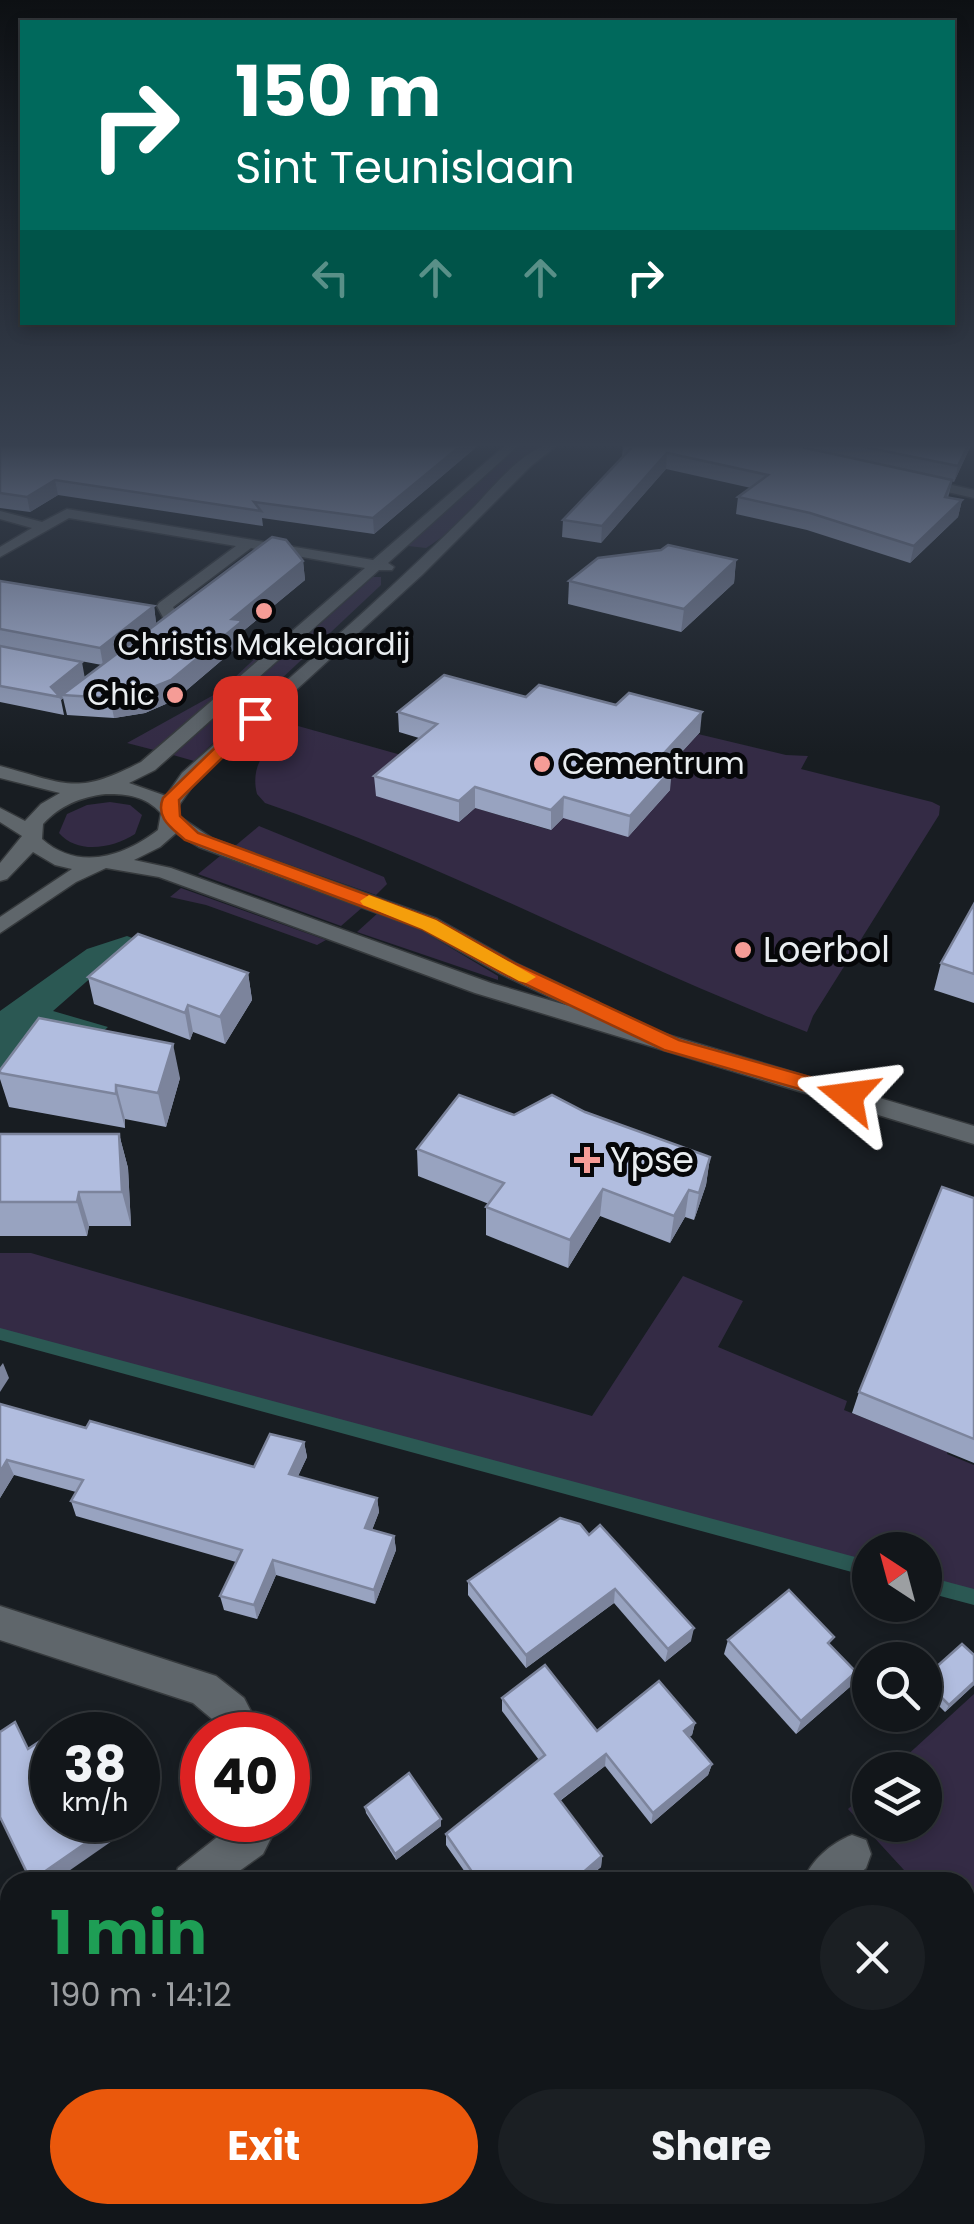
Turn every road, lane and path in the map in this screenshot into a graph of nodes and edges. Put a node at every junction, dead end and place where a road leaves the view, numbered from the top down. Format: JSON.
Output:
{"nodes":[{"id":1,"x":244,"y":547,"type":"edge"},
{"id":2,"x":277,"y":547,"type":"edge"},
{"id":3,"x":398,"y":547,"type":"edge"},
{"id":4,"x":441,"y":547,"type":"edge"},
{"id":5,"x":378,"y":565,"type":"junction"},
{"id":6,"x":416,"y":572,"type":"junction"},
{"id":7,"x":134,"y":654,"type":"edge"},
{"id":8,"x":0,"y":772,"type":"edge"},
{"id":9,"x":101,"y":789,"type":"junction"},
{"id":10,"x":170,"y":813,"type":"junction"},
{"id":11,"x":0,"y":814,"type":"edge"},
{"id":12,"x":31,"y":836,"type":"junction"},
{"id":13,"x":106,"y":862,"type":"junction"},
{"id":14,"x":0,"y":875,"type":"edge"},
{"id":15,"x":0,"y":928,"type":"edge"},
{"id":16,"x":672,"y":1045,"type":"junction"},
{"id":17,"x":974,"y":1135,"type":"edge"},
{"id":18,"x":0,"y":1623,"type":"edge"},
{"id":19,"x":232,"y":1712,"type":"edge"},
{"id":20,"x":245,"y":1842,"type":"edge"},
{"id":21,"x":852,"y":1854,"type":"dead end"},
{"id":22,"x":205,"y":1872,"type":"edge"},
{"id":23,"x":833,"y":1872,"type":"edge"}],
"edges":[{"from":1,"to":7,"type":"street"},
{"from":2,"to":5,"type":"street"},
{"from":3,"to":5,"type":"street"},
{"from":4,"to":6,"type":"street"},
{"from":5,"to":6,"type":"street"},
{"from":5,"to":9,"type":"street"},
{"from":6,"to":10,"type":"street"},
{"from":8,"to":9,"type":"street"},
{"from":9,"to":10,"type":"street"},
{"from":9,"to":12,"type":"street"},
{"from":10,"to":13,"type":"street"},
{"from":10,"to":16,"type":"street"},
{"from":11,"to":12,"type":"street"},
{"from":12,"to":13,"type":"street"},
{"from":12,"to":14,"type":"street"},
{"from":13,"to":15,"type":"street"},
{"from":13,"to":16,"type":"street"},
{"from":16,"to":17,"type":"street"},
{"from":18,"to":19,"type":"street"},
{"from":20,"to":22,"type":"street"},
{"from":21,"to":23,"type":"street"}]}
